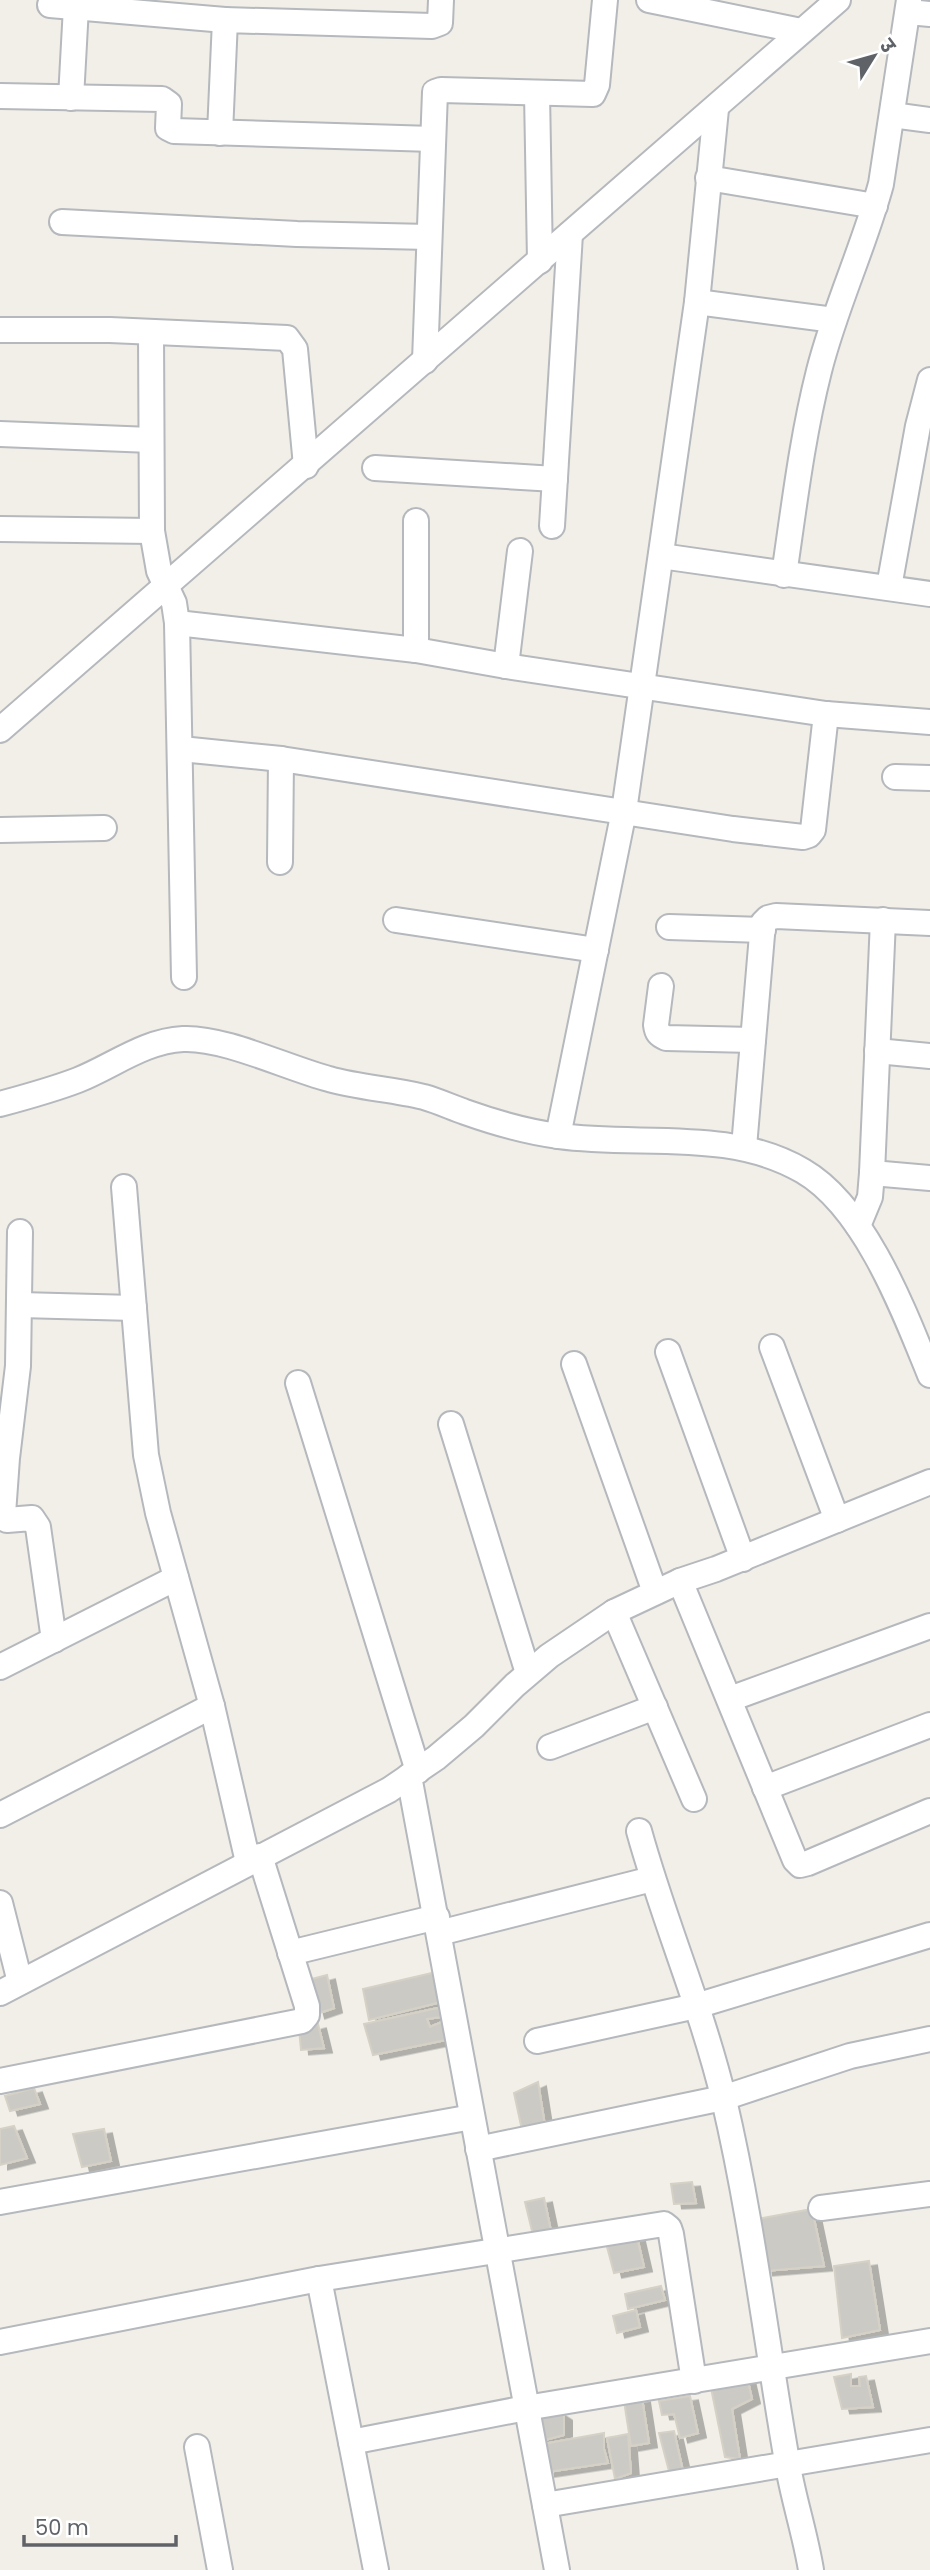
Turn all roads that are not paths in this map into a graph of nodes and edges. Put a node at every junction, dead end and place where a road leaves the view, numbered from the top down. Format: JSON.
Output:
{"nodes":[{"id":1,"x":441,"y":0,"type":"edge"},
{"id":2,"x":605,"y":0,"type":"edge"},
{"id":3,"x":649,"y":0,"type":"edge"},
{"id":4,"x":838,"y":0,"type":"edge"},
{"id":5,"x":50,"y":5,"type":"dead end"},
{"id":6,"x":76,"y":7,"type":"junction"},
{"id":7,"x":916,"y":9,"type":"edge"},
{"id":8,"x":225,"y":20,"type":"junction"},
{"id":9,"x":801,"y":31,"type":"junction"},
{"id":10,"x":537,"y":93,"type":"junction"},
{"id":11,"x":0,"y":96,"type":"edge"},
{"id":12,"x":71,"y":98,"type":"junction"},
{"id":13,"x":716,"y":109,"type":"junction"},
{"id":14,"x":892,"y":115,"type":"junction"},
{"id":15,"x":930,"y":120,"type":"edge"},
{"id":16,"x":220,"y":133,"type":"junction"},
{"id":17,"x":433,"y":139,"type":"junction"},
{"id":18,"x":708,"y":178,"type":"junction"},
{"id":19,"x":875,"y":206,"type":"junction"},
{"id":20,"x":61,"y":222,"type":"dead end"},
{"id":21,"x":570,"y":234,"type":"junction"},
{"id":22,"x":429,"y":237,"type":"junction"},
{"id":23,"x":540,"y":261,"type":"junction"},
{"id":24,"x":697,"y":302,"type":"junction"},
{"id":25,"x":834,"y":320,"type":"junction"},
{"id":26,"x":0,"y":330,"type":"edge"},
{"id":27,"x":151,"y":333,"type":"junction"},
{"id":28,"x":425,"y":361,"type":"junction"},
{"id":29,"x":930,"y":380,"type":"edge"},
{"id":30,"x":0,"y":434,"type":"edge"},
{"id":31,"x":151,"y":440,"type":"junction"},
{"id":32,"x":306,"y":466,"type":"junction"},
{"id":33,"x":375,"y":468,"type":"dead end"},
{"id":34,"x":555,"y":479,"type":"junction"},
{"id":35,"x":416,"y":521,"type":"dead end"},
{"id":36,"x":552,"y":526,"type":"dead end"},
{"id":37,"x":0,"y":529,"type":"edge"},
{"id":38,"x":152,"y":531,"type":"junction"},
{"id":39,"x":520,"y":551,"type":"dead end"},
{"id":40,"x":661,"y":556,"type":"junction"},
{"id":41,"x":784,"y":575,"type":"junction"},
{"id":42,"x":166,"y":587,"type":"junction"},
{"id":43,"x":889,"y":587,"type":"junction"},
{"id":44,"x":930,"y":594,"type":"edge"},
{"id":45,"x":177,"y":623,"type":"junction"},
{"id":46,"x":416,"y":650,"type":"junction"},
{"id":47,"x":506,"y":666,"type":"junction"},
{"id":48,"x":641,"y":686,"type":"junction"},
{"id":49,"x":826,"y":714,"type":"junction"},
{"id":50,"x":930,"y":722,"type":"edge"},
{"id":51,"x":0,"y":730,"type":"edge"},
{"id":52,"x":181,"y":749,"type":"junction"},
{"id":53,"x":281,"y":759,"type":"junction"},
{"id":54,"x":895,"y":777,"type":"dead end"},
{"id":55,"x":930,"y":779,"type":"edge"},
{"id":56,"x":624,"y":811,"type":"junction"},
{"id":57,"x":104,"y":828,"type":"dead end"},
{"id":58,"x":0,"y":830,"type":"edge"},
{"id":59,"x":280,"y":862,"type":"dead end"},
{"id":60,"x":396,"y":920,"type":"dead end"},
{"id":61,"x":883,"y":920,"type":"junction"},
{"id":62,"x":930,"y":923,"type":"edge"},
{"id":63,"x":669,"y":928,"type":"dead end"},
{"id":64,"x":763,"y":930,"type":"junction"},
{"id":65,"x":596,"y":950,"type":"junction"},
{"id":66,"x":184,"y":977,"type":"dead end"},
{"id":67,"x":662,"y":986,"type":"dead end"},
{"id":68,"x":753,"y":1040,"type":"junction"},
{"id":69,"x":877,"y":1051,"type":"junction"},
{"id":70,"x":930,"y":1056,"type":"edge"},
{"id":71,"x":0,"y":1104,"type":"edge"},
{"id":72,"x":558,"y":1136,"type":"junction"},
{"id":73,"x":744,"y":1147,"type":"junction"},
{"id":74,"x":872,"y":1173,"type":"junction"},
{"id":75,"x":930,"y":1178,"type":"edge"},
{"id":76,"x":124,"y":1187,"type":"dead end"},
{"id":77,"x":858,"y":1226,"type":"junction"},
{"id":78,"x":20,"y":1233,"type":"dead end"},
{"id":79,"x":20,"y":1305,"type":"junction"},
{"id":80,"x":134,"y":1308,"type":"junction"},
{"id":81,"x":772,"y":1348,"type":"dead end"},
{"id":82,"x":668,"y":1352,"type":"dead end"},
{"id":83,"x":574,"y":1364,"type":"dead end"},
{"id":84,"x":930,"y":1375,"type":"edge"},
{"id":85,"x":298,"y":1383,"type":"dead end"},
{"id":86,"x":451,"y":1424,"type":"dead end"},
{"id":87,"x":4,"y":1452,"type":"edge"},
{"id":88,"x":930,"y":1482,"type":"edge"},
{"id":89,"x":837,"y":1520,"type":"junction"},
{"id":90,"x":743,"y":1559,"type":"junction"},
{"id":91,"x":176,"y":1578,"type":"junction"},
{"id":92,"x":680,"y":1581,"type":"junction"},
{"id":93,"x":655,"y":1592,"type":"junction"},
{"id":94,"x":614,"y":1612,"type":"junction"},
{"id":95,"x":930,"y":1626,"type":"edge"},
{"id":96,"x":54,"y":1640,"type":"junction"},
{"id":97,"x":0,"y":1667,"type":"edge"},
{"id":98,"x":528,"y":1674,"type":"junction"},
{"id":99,"x":730,"y":1699,"type":"junction"},
{"id":100,"x":212,"y":1706,"type":"junction"},
{"id":101,"x":655,"y":1707,"type":"junction"},
{"id":102,"x":930,"y":1725,"type":"edge"},
{"id":103,"x":550,"y":1748,"type":"dead end"},
{"id":104,"x":414,"y":1774,"type":"junction"},
{"id":105,"x":765,"y":1788,"type":"junction"},
{"id":106,"x":694,"y":1799,"type":"dead end"},
{"id":107,"x":930,"y":1811,"type":"edge"},
{"id":108,"x":0,"y":1815,"type":"edge"},
{"id":109,"x":639,"y":1831,"type":"dead end"},
{"id":110,"x":254,"y":1859,"type":"junction"},
{"id":111,"x":652,"y":1879,"type":"junction"},
{"id":112,"x":0,"y":1903,"type":"edge"},
{"id":113,"x":438,"y":1925,"type":"junction"},
{"id":114,"x":930,"y":1936,"type":"edge"},
{"id":115,"x":290,"y":1953,"type":"junction"},
{"id":116,"x":10,"y":1987,"type":"edge"},
{"id":117,"x":696,"y":2006,"type":"junction"},
{"id":118,"x":930,"y":2039,"type":"edge"},
{"id":119,"x":537,"y":2041,"type":"dead end"},
{"id":120,"x":0,"y":2081,"type":"edge"},
{"id":121,"x":723,"y":2098,"type":"junction"},
{"id":122,"x":471,"y":2117,"type":"junction"},
{"id":123,"x":478,"y":2149,"type":"junction"},
{"id":124,"x":930,"y":2194,"type":"edge"},
{"id":125,"x":0,"y":2202,"type":"edge"},
{"id":126,"x":821,"y":2208,"type":"dead end"},
{"id":127,"x":497,"y":2252,"type":"junction"},
{"id":128,"x":319,"y":2279,"type":"junction"},
{"id":129,"x":0,"y":2342,"type":"edge"},
{"id":130,"x":930,"y":2342,"type":"edge"},
{"id":131,"x":772,"y":2368,"type":"junction"},
{"id":132,"x":694,"y":2381,"type":"junction"},
{"id":133,"x":526,"y":2407,"type":"junction"},
{"id":134,"x":930,"y":2440,"type":"edge"},
{"id":135,"x":351,"y":2442,"type":"junction"},
{"id":136,"x":197,"y":2446,"type":"dead end"},
{"id":137,"x":787,"y":2464,"type":"junction"},
{"id":138,"x":545,"y":2505,"type":"junction"},
{"id":139,"x":220,"y":2570,"type":"edge"},
{"id":140,"x":376,"y":2570,"type":"edge"},
{"id":141,"x":557,"y":2570,"type":"edge"},
{"id":142,"x":811,"y":2570,"type":"edge"}],
"edges":[{"from":1,"to":8,"type":"street"},
{"from":2,"to":10,"type":"street"},
{"from":3,"to":9,"type":"street"},
{"from":4,"to":9,"type":"street"},
{"from":5,"to":6,"type":"street"},
{"from":6,"to":8,"type":"street"},
{"from":6,"to":12,"type":"street"},
{"from":7,"to":14,"type":"street"},
{"from":8,"to":16,"type":"street"},
{"from":9,"to":13,"type":"street"},
{"from":10,"to":17,"type":"street"},
{"from":10,"to":23,"type":"street"},
{"from":11,"to":12,"type":"street"},
{"from":12,"to":16,"type":"street"},
{"from":13,"to":18,"type":"street"},
{"from":13,"to":21,"type":"street"},
{"from":14,"to":15,"type":"street"},
{"from":14,"to":19,"type":"street"},
{"from":16,"to":17,"type":"street"},
{"from":17,"to":22,"type":"street"},
{"from":18,"to":19,"type":"street"},
{"from":18,"to":24,"type":"street"},
{"from":19,"to":25,"type":"street"},
{"from":20,"to":22,"type":"street"},
{"from":21,"to":23,"type":"street"},
{"from":21,"to":34,"type":"street"},
{"from":22,"to":28,"type":"street"},
{"from":23,"to":28,"type":"street"},
{"from":24,"to":25,"type":"street"},
{"from":24,"to":40,"type":"street"},
{"from":25,"to":41,"type":"street"},
{"from":26,"to":27,"type":"street"},
{"from":27,"to":31,"type":"street"},
{"from":27,"to":32,"type":"street"},
{"from":28,"to":32,"type":"street"},
{"from":29,"to":43,"type":"street"},
{"from":30,"to":31,"type":"street"},
{"from":31,"to":38,"type":"street"},
{"from":32,"to":42,"type":"street"},
{"from":33,"to":34,"type":"street"},
{"from":34,"to":36,"type":"street"},
{"from":35,"to":46,"type":"street"},
{"from":37,"to":38,"type":"street"},
{"from":38,"to":42,"type":"street"},
{"from":39,"to":47,"type":"street"},
{"from":40,"to":41,"type":"street"},
{"from":40,"to":48,"type":"street"},
{"from":41,"to":43,"type":"street"},
{"from":42,"to":45,"type":"street"},
{"from":42,"to":51,"type":"street"},
{"from":43,"to":44,"type":"street"},
{"from":45,"to":46,"type":"street"},
{"from":45,"to":52,"type":"street"},
{"from":46,"to":47,"type":"street"},
{"from":47,"to":48,"type":"street"},
{"from":48,"to":49,"type":"street"},
{"from":48,"to":56,"type":"street"},
{"from":49,"to":50,"type":"street"},
{"from":49,"to":56,"type":"street"},
{"from":52,"to":53,"type":"street"},
{"from":52,"to":66,"type":"street"},
{"from":53,"to":56,"type":"street"},
{"from":53,"to":59,"type":"street"},
{"from":54,"to":55,"type":"street"},
{"from":56,"to":65,"type":"street"},
{"from":57,"to":58,"type":"street"},
{"from":60,"to":65,"type":"street"},
{"from":61,"to":62,"type":"street"},
{"from":61,"to":64,"type":"street"},
{"from":61,"to":69,"type":"street"},
{"from":63,"to":64,"type":"street"},
{"from":64,"to":68,"type":"street"},
{"from":65,"to":72,"type":"street"},
{"from":67,"to":68,"type":"street"},
{"from":68,"to":73,"type":"street"},
{"from":69,"to":70,"type":"street"},
{"from":69,"to":74,"type":"street"},
{"from":71,"to":72,"type":"street"},
{"from":72,"to":73,"type":"street"},
{"from":73,"to":77,"type":"street"},
{"from":74,"to":75,"type":"street"},
{"from":74,"to":77,"type":"street"},
{"from":76,"to":80,"type":"street"},
{"from":77,"to":84,"type":"street"},
{"from":78,"to":79,"type":"street"},
{"from":79,"to":80,"type":"street"},
{"from":79,"to":87,"type":"street"},
{"from":80,"to":91,"type":"street"},
{"from":81,"to":89,"type":"street"},
{"from":82,"to":90,"type":"street"},
{"from":83,"to":93,"type":"street"},
{"from":85,"to":104,"type":"street"},
{"from":86,"to":98,"type":"street"},
{"from":87,"to":96,"type":"street"},
{"from":88,"to":89,"type":"street"},
{"from":89,"to":90,"type":"street"},
{"from":90,"to":92,"type":"street"},
{"from":91,"to":96,"type":"street"},
{"from":91,"to":100,"type":"street"},
{"from":92,"to":93,"type":"street"},
{"from":92,"to":99,"type":"street"},
{"from":93,"to":94,"type":"street"},
{"from":94,"to":98,"type":"street"},
{"from":94,"to":101,"type":"street"},
{"from":95,"to":99,"type":"street"},
{"from":96,"to":97,"type":"street"},
{"from":98,"to":104,"type":"street"},
{"from":99,"to":105,"type":"street"},
{"from":100,"to":108,"type":"street"},
{"from":100,"to":110,"type":"street"},
{"from":101,"to":103,"type":"street"},
{"from":101,"to":106,"type":"street"},
{"from":102,"to":105,"type":"street"},
{"from":104,"to":110,"type":"street"},
{"from":104,"to":113,"type":"street"},
{"from":105,"to":107,"type":"street"},
{"from":109,"to":111,"type":"street"},
{"from":110,"to":115,"type":"street"},
{"from":110,"to":116,"type":"street"},
{"from":111,"to":113,"type":"street"},
{"from":111,"to":117,"type":"street"},
{"from":112,"to":116,"type":"street"},
{"from":113,"to":115,"type":"street"},
{"from":113,"to":122,"type":"street"},
{"from":114,"to":117,"type":"street"},
{"from":115,"to":120,"type":"street"},
{"from":117,"to":119,"type":"street"},
{"from":117,"to":121,"type":"street"},
{"from":118,"to":121,"type":"street"},
{"from":121,"to":123,"type":"street"},
{"from":121,"to":131,"type":"street"},
{"from":122,"to":123,"type":"street"},
{"from":122,"to":125,"type":"street"},
{"from":123,"to":127,"type":"street"},
{"from":124,"to":126,"type":"street"},
{"from":127,"to":128,"type":"street"},
{"from":127,"to":132,"type":"street"},
{"from":127,"to":133,"type":"street"},
{"from":128,"to":129,"type":"street"},
{"from":128,"to":135,"type":"street"},
{"from":130,"to":131,"type":"street"},
{"from":131,"to":132,"type":"street"},
{"from":131,"to":137,"type":"street"},
{"from":132,"to":133,"type":"street"},
{"from":133,"to":135,"type":"street"},
{"from":133,"to":138,"type":"street"},
{"from":134,"to":137,"type":"street"},
{"from":135,"to":140,"type":"street"},
{"from":136,"to":139,"type":"street"},
{"from":137,"to":138,"type":"street"},
{"from":137,"to":142,"type":"street"},
{"from":138,"to":141,"type":"street"}]}
